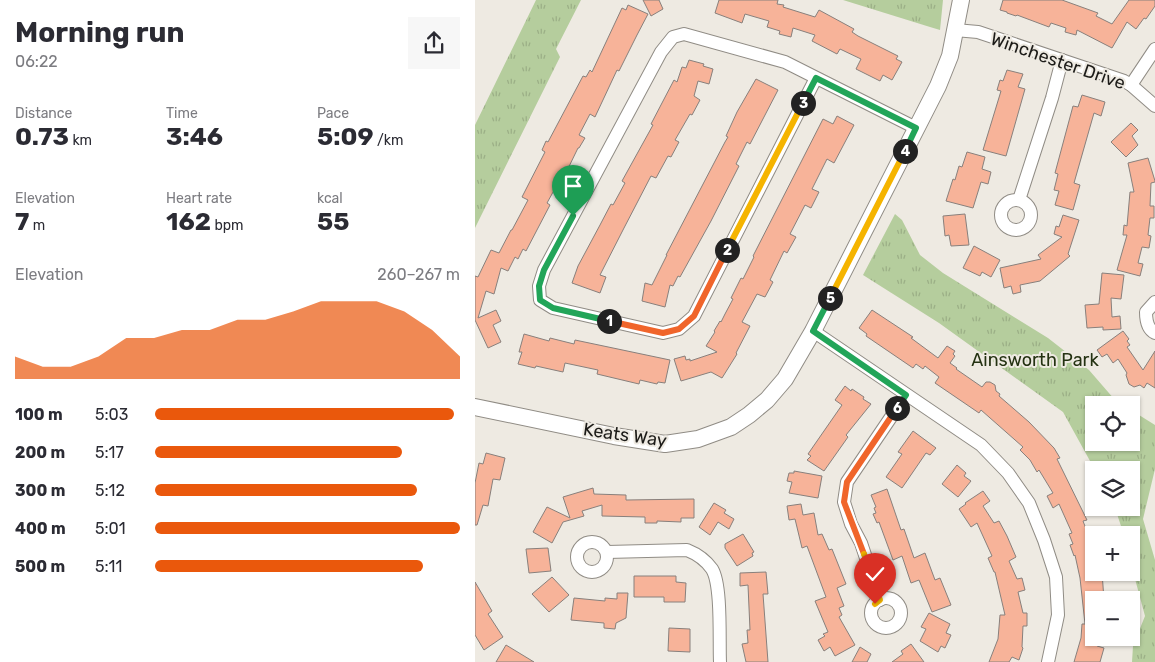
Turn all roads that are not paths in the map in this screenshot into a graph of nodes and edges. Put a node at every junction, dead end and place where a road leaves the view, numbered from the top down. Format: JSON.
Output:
{"nodes":[{"id":1,"x":961,"y":0,"type":"edge"},
{"id":2,"x":955,"y":30,"type":"junction"},
{"id":3,"x":1155,"y":49,"type":"edge"},
{"id":4,"x":1062,"y":60,"type":"junction"},
{"id":5,"x":816,"y":78,"type":"junction"},
{"id":6,"x":1131,"y":85,"type":"junction"},
{"id":7,"x":1155,"y":106,"type":"edge"},
{"id":8,"x":916,"y":128,"type":"junction"},
{"id":9,"x":1019,"y":200,"type":"dead end"},
{"id":10,"x":1155,"y":302,"type":"edge"},
{"id":11,"x":813,"y":331,"type":"junction"},
{"id":12,"x":1155,"y":333,"type":"edge"},
{"id":13,"x":906,"y":395,"type":"junction"},
{"id":14,"x":475,"y":408,"type":"edge"},
{"id":15,"x":607,"y":552,"type":"dead end"},
{"id":16,"x":880,"y":600,"type":"dead end"},
{"id":17,"x":720,"y":662,"type":"edge"},
{"id":18,"x":1048,"y":662,"type":"edge"}],
"edges":[{"from":1,"to":2,"type":"street","name":"Keats Way"},
{"from":2,"to":4,"type":"street","name":"Winchester Drive"},
{"from":2,"to":8,"type":"street","name":"Keats Way"},
{"from":3,"to":6,"type":"street"},
{"from":4,"to":6,"type":"street","name":"Winchester Drive"},
{"from":4,"to":9,"type":"street"},
{"from":5,"to":5,"type":"street"},
{"from":5,"to":8,"type":"street"},
{"from":6,"to":7,"type":"street","name":"Winchester Drive"},
{"from":8,"to":11,"type":"street","name":"Keats Way"},
{"from":10,"to":12,"type":"street"},
{"from":11,"to":13,"type":"street"},
{"from":11,"to":14,"type":"street","name":"Keats Way"},
{"from":13,"to":16,"type":"street"},
{"from":13,"to":18,"type":"street"},
{"from":15,"to":17,"type":"street"}]}
